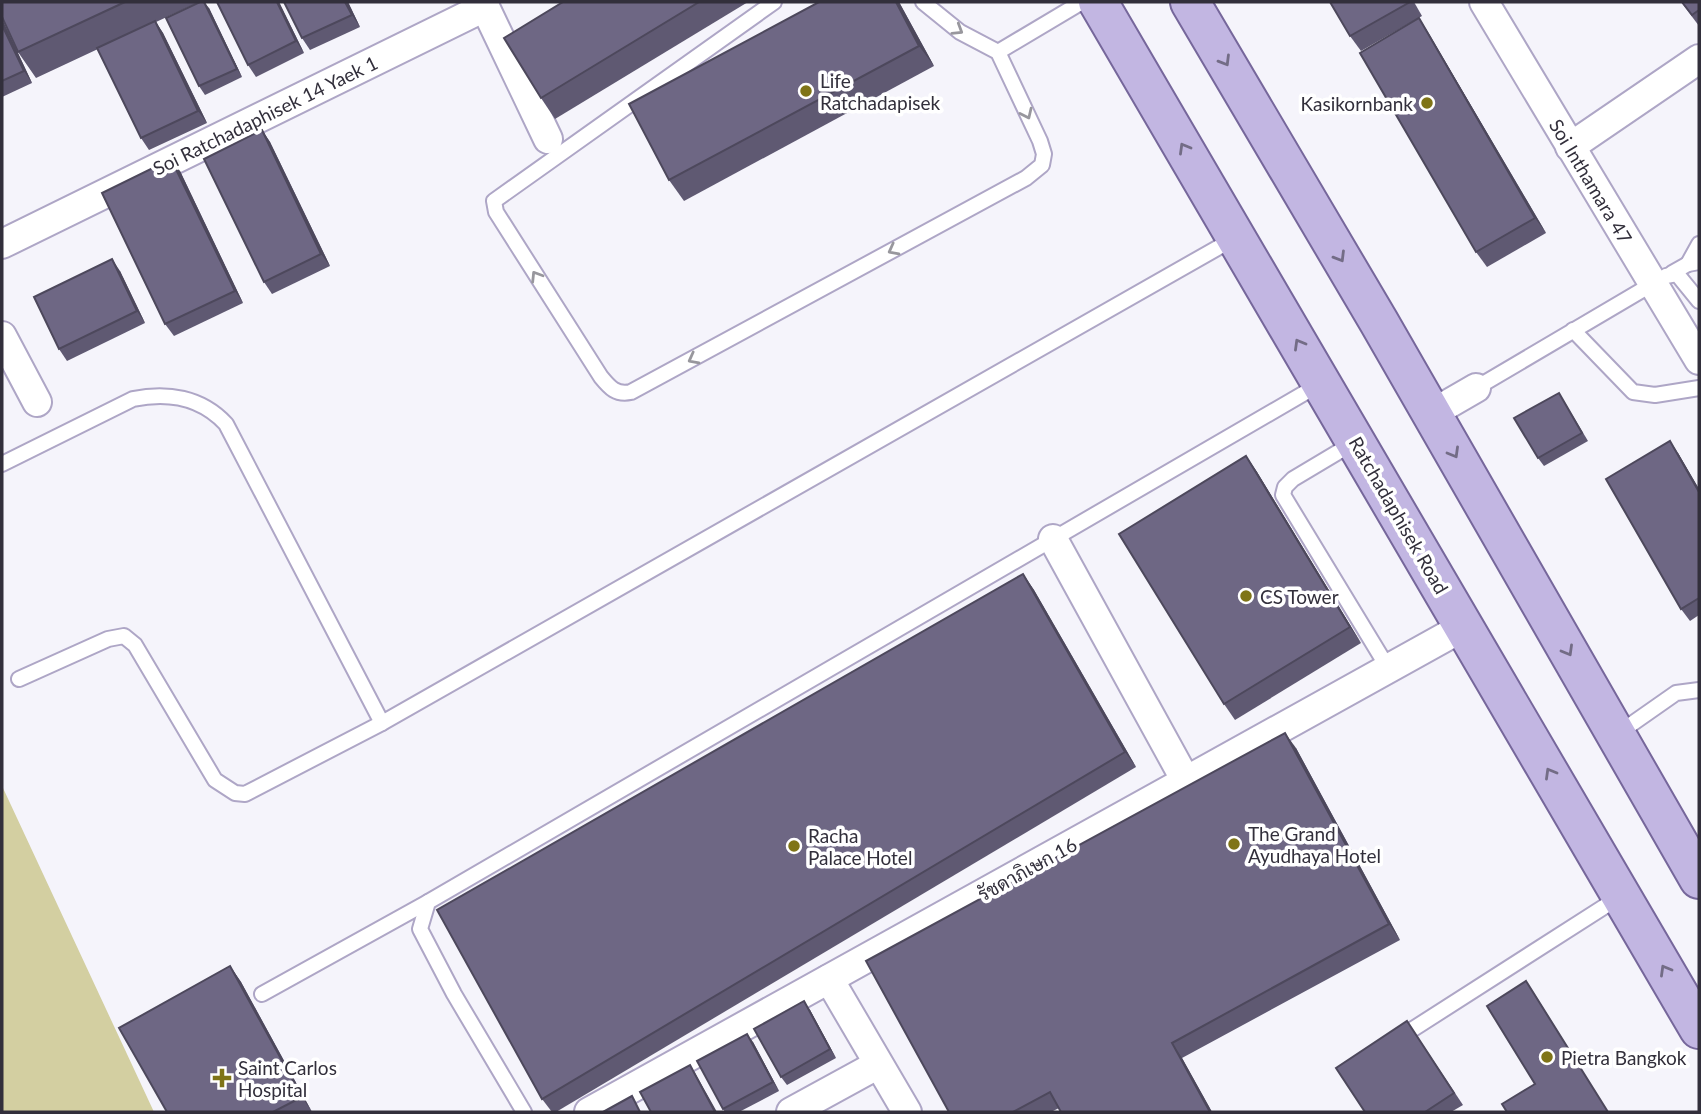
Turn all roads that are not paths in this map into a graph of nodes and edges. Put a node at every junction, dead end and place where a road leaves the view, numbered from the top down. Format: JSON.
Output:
{"nodes":[{"id":1,"x":774,"y":2,"type":"edge"},
{"id":2,"x":923,"y":2,"type":"edge"},
{"id":3,"x":1082,"y":2,"type":"edge"},
{"id":4,"x":1098,"y":2,"type":"edge"},
{"id":5,"x":1190,"y":2,"type":"edge"},
{"id":6,"x":1484,"y":2,"type":"edge"},
{"id":7,"x":484,"y":4,"type":"edge"},
{"id":8,"x":998,"y":52,"type":"junction"},
{"id":9,"x":1699,"y":59,"type":"edge"},
{"id":10,"x":548,"y":139,"type":"dead end"},
{"id":11,"x":1570,"y":148,"type":"junction"},
{"id":12,"x":1236,"y":237,"type":"junction"},
{"id":13,"x":2,"y":244,"type":"edge"},
{"id":14,"x":1699,"y":244,"type":"edge"},
{"id":15,"x":1693,"y":263,"type":"edge"},
{"id":16,"x":1662,"y":278,"type":"junction"},
{"id":17,"x":1699,"y":301,"type":"edge"},
{"id":18,"x":1573,"y":330,"type":"junction"},
{"id":19,"x":2,"y":336,"type":"edge"},
{"id":20,"x":1699,"y":360,"type":"edge"},
{"id":21,"x":1322,"y":383,"type":"junction"},
{"id":22,"x":1476,"y":388,"type":"joint"},
{"id":23,"x":1699,"y":388,"type":"edge"},
{"id":24,"x":37,"y":402,"type":"dead end"},
{"id":25,"x":1432,"y":414,"type":"junction"},
{"id":26,"x":1356,"y":442,"type":"junction"},
{"id":27,"x":2,"y":464,"type":"edge"},
{"id":28,"x":1053,"y":539,"type":"junction"},
{"id":29,"x":1465,"y":626,"type":"junction"},
{"id":30,"x":1388,"y":668,"type":"junction"},
{"id":31,"x":19,"y":679,"type":"dead end"},
{"id":32,"x":1699,"y":690,"type":"edge"},
{"id":33,"x":382,"y":723,"type":"junction"},
{"id":34,"x":1616,"y":735,"type":"junction"},
{"id":35,"x":1186,"y":781,"type":"junction"},
{"id":36,"x":1699,"y":879,"type":"edge"},
{"id":37,"x":1622,"y":896,"type":"junction"},
{"id":38,"x":428,"y":902,"type":"junction"},
{"id":39,"x":829,"y":979,"type":"junction"},
{"id":40,"x":262,"y":995,"type":"dead end"},
{"id":41,"x":1699,"y":1029,"type":"edge"},
{"id":42,"x":1381,"y":1049,"type":"edge"},
{"id":43,"x":877,"y":1065,"type":"junction"},
{"id":44,"x":524,"y":1112,"type":"edge"},
{"id":45,"x":589,"y":1112,"type":"edge"},
{"id":46,"x":791,"y":1112,"type":"edge"},
{"id":47,"x":907,"y":1112,"type":"edge"}],
"edges":[{"from":8,"to":1,"type":"lane","one_way":true},
{"from":2,"to":8,"type":"lane","one_way":true},
{"from":3,"to":8,"type":"lane"},
{"from":12,"to":4,"type":"main road","name":"Ratchadaphisek Road","one_way":true},
{"from":5,"to":25,"type":"main road","one_way":true},
{"from":6,"to":11,"type":"street","name":"Soi Inthamara 47"},
{"from":7,"to":10,"type":"street"},
{"from":7,"to":13,"type":"street","name":"Soi Ratchadaphisek 14 Yaek 1"},
{"from":9,"to":11,"type":"street"},
{"from":11,"to":16,"type":"street","name":"Soi Inthamara 47"},
{"from":21,"to":12,"type":"main road","name":"Ratchadaphisek Road","one_way":true},
{"from":12,"to":33,"type":"lane"},
{"from":14,"to":15,"type":"lane"},
{"from":15,"to":16,"type":"lane"},
{"from":16,"to":17,"type":"lane"},
{"from":16,"to":18,"type":"lane"},
{"from":16,"to":20,"type":"street","name":"Soi Inthamara 47"},
{"from":18,"to":22,"type":"lane"},
{"from":18,"to":23,"type":"lane"},
{"from":19,"to":24,"type":"street"},
{"from":21,"to":26,"type":"main road","name":"Ratchadaphisek Road"},
{"from":21,"to":28,"type":"lane"},
{"from":22,"to":25,"type":"street"},
{"from":25,"to":34,"type":"main road","one_way":true},
{"from":26,"to":29,"type":"main road","name":"Ratchadaphisek Road"},
{"from":26,"to":30,"type":"lane"},
{"from":27,"to":33,"type":"lane"},
{"from":28,"to":35,"type":"street"},
{"from":28,"to":38,"type":"lane"},
{"from":29,"to":30,"type":"street","name":"รัชดาภิเษก 16"},
{"from":37,"to":29,"type":"main road","name":"Ratchadaphisek Road","one_way":true},
{"from":30,"to":35,"type":"street","name":"รัชดาภิเษก 16"},
{"from":31,"to":33,"type":"lane"},
{"from":32,"to":34,"type":"lane"},
{"from":34,"to":36,"type":"main road"},
{"from":35,"to":39,"type":"street","name":"รัชดาภิเษก 16"},
{"from":41,"to":37,"type":"main road","name":"Ratchadaphisek Road","one_way":true},
{"from":37,"to":42,"type":"lane"},
{"from":38,"to":40,"type":"lane"},
{"from":38,"to":44,"type":"lane"},
{"from":39,"to":43,"type":"street"},
{"from":39,"to":45,"type":"street","name":"รัชดาภิเษก 16"},
{"from":43,"to":46,"type":"street"},
{"from":43,"to":47,"type":"street"}]}
